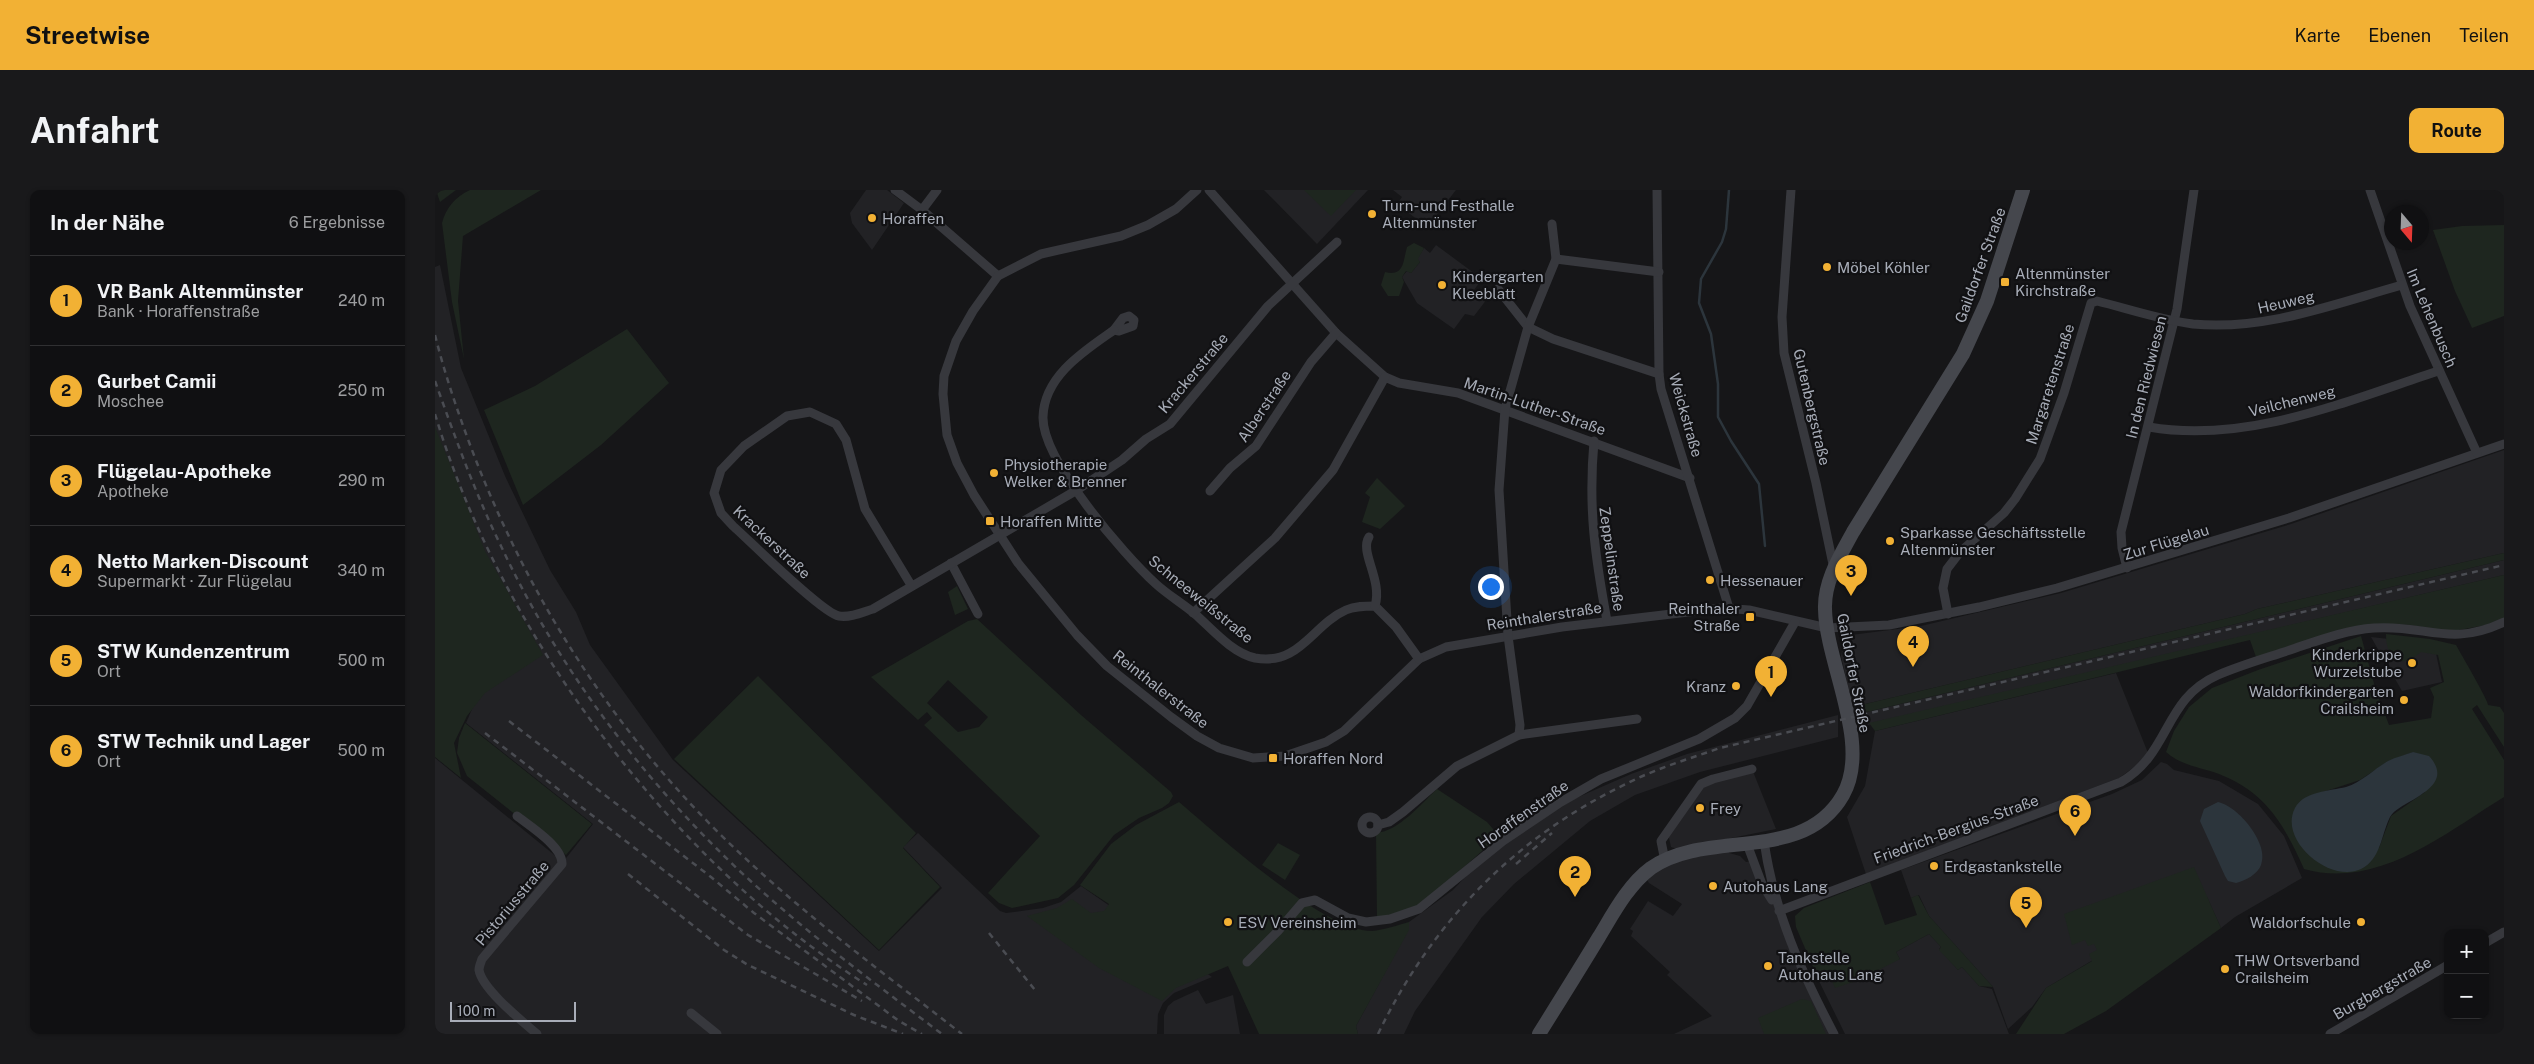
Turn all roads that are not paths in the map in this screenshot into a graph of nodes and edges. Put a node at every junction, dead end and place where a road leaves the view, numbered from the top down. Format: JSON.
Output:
{"nodes":[{"id":1,"x":895,"y":190,"type":"edge"},
{"id":2,"x":937,"y":190,"type":"edge"},
{"id":3,"x":1197,"y":190,"type":"edge"},
{"id":4,"x":1209,"y":190,"type":"edge"},
{"id":5,"x":1791,"y":190,"type":"edge"},
{"id":6,"x":2023,"y":190,"type":"edge"},
{"id":7,"x":2194,"y":190,"type":"edge"},
{"id":8,"x":2370,"y":190,"type":"edge"},
{"id":9,"x":1655,"y":191,"type":"edge"},
{"id":10,"x":922,"y":210,"type":"junction"},
{"id":11,"x":1553,"y":224,"type":"dead end"},
{"id":12,"x":1337,"y":242,"type":"dead end"},
{"id":13,"x":1556,"y":259,"type":"junction"},
{"id":14,"x":1659,"y":272,"type":"junction"},
{"id":15,"x":999,"y":276,"type":"junction"},
{"id":16,"x":1293,"y":284,"type":"junction"},
{"id":17,"x":2402,"y":285,"type":"junction"},
{"id":18,"x":1498,"y":289,"type":"dead end"},
{"id":19,"x":2174,"y":321,"type":"junction"},
{"id":20,"x":1528,"y":327,"type":"junction"},
{"id":21,"x":1114,"y":330,"type":"dead end"},
{"id":22,"x":1336,"y":332,"type":"junction"},
{"id":23,"x":2438,"y":371,"type":"junction"},
{"id":24,"x":1659,"y":374,"type":"junction"},
{"id":25,"x":1385,"y":377,"type":"junction"},
{"id":26,"x":1505,"y":408,"type":"junction"},
{"id":27,"x":2149,"y":427,"type":"junction"},
{"id":28,"x":1594,"y":441,"type":"junction"},
{"id":29,"x":2504,"y":444,"type":"edge"},
{"id":30,"x":2477,"y":453,"type":"junction"},
{"id":31,"x":1690,"y":478,"type":"junction"},
{"id":32,"x":1077,"y":490,"type":"junction"},
{"id":33,"x":1210,"y":491,"type":"dead end"},
{"id":34,"x":1000,"y":536,"type":"junction"},
{"id":35,"x":1369,"y":537,"type":"dead end"},
{"id":36,"x":951,"y":563,"type":"junction"},
{"id":37,"x":2127,"y":568,"type":"junction"},
{"id":38,"x":1834,"y":569,"type":"junction"},
{"id":39,"x":911,"y":585,"type":"junction"},
{"id":40,"x":1375,"y":606,"type":"junction"},
{"id":41,"x":1729,"y":608,"type":"junction"},
{"id":42,"x":1193,"y":613,"type":"junction"},
{"id":43,"x":978,"y":614,"type":"dead end"},
{"id":44,"x":1948,"y":614,"type":"junction"},
{"id":45,"x":1607,"y":621,"type":"junction"},
{"id":46,"x":1795,"y":622,"type":"junction"},
{"id":47,"x":2504,"y":622,"type":"edge"},
{"id":48,"x":1827,"y":628,"type":"junction"},
{"id":49,"x":1508,"y":636,"type":"junction"},
{"id":50,"x":1419,"y":659,"type":"junction"},
{"id":51,"x":1637,"y":719,"type":"dead end"},
{"id":52,"x":1519,"y":735,"type":"junction"},
{"id":53,"x":1752,"y":769,"type":"dead end"},
{"id":54,"x":517,"y":816,"type":"dead end"},
{"id":55,"x":1378,"y":825,"type":"dead end"},
{"id":56,"x":1764,"y":841,"type":"junction"},
{"id":57,"x":1747,"y":844,"type":"junction"},
{"id":58,"x":1665,"y":860,"type":"junction"},
{"id":59,"x":1779,"y":911,"type":"junction"},
{"id":60,"x":2504,"y":932,"type":"edge"},
{"id":61,"x":2489,"y":941,"type":"edge"},
{"id":62,"x":1247,"y":962,"type":"dead end"},
{"id":63,"x":2444,"y":967,"type":"edge"},
{"id":64,"x":691,"y":1013,"type":"dead end"},
{"id":65,"x":537,"y":1034,"type":"edge"},
{"id":66,"x":717,"y":1034,"type":"edge"},
{"id":67,"x":1539,"y":1034,"type":"edge"},
{"id":68,"x":1834,"y":1034,"type":"edge"},
{"id":69,"x":2330,"y":1034,"type":"edge"}],
"edges":[{"from":1,"to":10,"type":"street"},
{"from":2,"to":10,"type":"street"},
{"from":3,"to":15,"type":"street","name":"Reinthalerstraße"},
{"from":4,"to":16,"type":"street","name":"Martin-Luther-Straße"},
{"from":5,"to":38,"type":"street","name":"Gutenbergstraße"},
{"from":6,"to":38,"type":"main road","name":"Gaildorfer Straße"},
{"from":7,"to":19,"type":"street","name":"In den Riedwiesen"},
{"from":8,"to":17,"type":"street","name":"Im Lehenbusch"},
{"from":9,"to":14,"type":"street","name":"Weickstraße"},
{"from":10,"to":15,"type":"street"},
{"from":11,"to":13,"type":"street"},
{"from":12,"to":16,"type":"street","name":"Krackerstraße"},
{"from":13,"to":14,"type":"street"},
{"from":13,"to":20,"type":"street"},
{"from":14,"to":24,"type":"street","name":"Weickstraße"},
{"from":15,"to":34,"type":"street","name":"Reinthalerstraße"},
{"from":16,"to":22,"type":"street","name":"Martin-Luther-Straße"},
{"from":16,"to":32,"type":"street","name":"Krackerstraße"},
{"from":17,"to":19,"type":"street","name":"Heuweg"},
{"from":17,"to":23,"type":"street","name":"Im Lehenbusch"},
{"from":18,"to":20,"type":"street"},
{"from":19,"to":27,"type":"street","name":"In den Riedwiesen"},
{"from":19,"to":44,"type":"street","name":"Margaretenstraße"},
{"from":20,"to":24,"type":"street"},
{"from":20,"to":26,"type":"street"},
{"from":21,"to":32,"type":"street","name":"Schneeweißstraße"},
{"from":22,"to":25,"type":"street","name":"Martin-Luther-Straße"},
{"from":22,"to":33,"type":"street","name":"Alberstraße"},
{"from":23,"to":27,"type":"street","name":"Veilchenweg"},
{"from":23,"to":30,"type":"street","name":"Im Lehenbusch"},
{"from":24,"to":31,"type":"street","name":"Weickstraße"},
{"from":25,"to":26,"type":"street","name":"Martin-Luther-Straße"},
{"from":25,"to":42,"type":"street"},
{"from":26,"to":28,"type":"street","name":"Martin-Luther-Straße"},
{"from":26,"to":49,"type":"street"},
{"from":27,"to":37,"type":"street","name":"In den Riedwiesen"},
{"from":28,"to":31,"type":"street","name":"Martin-Luther-Straße"},
{"from":28,"to":45,"type":"street","name":"Zeppelinstraße"},
{"from":29,"to":30,"type":"street","name":"Zur Flügelau"},
{"from":30,"to":37,"type":"street","name":"Zur Flügelau"},
{"from":31,"to":41,"type":"street","name":"Weickstraße"},
{"from":32,"to":34,"type":"street","name":"Krackerstraße"},
{"from":32,"to":42,"type":"street","name":"Schneeweißstraße"},
{"from":34,"to":36,"type":"street","name":"Krackerstraße"},
{"from":34,"to":50,"type":"street","name":"Reinthalerstraße"},
{"from":35,"to":40,"type":"street"},
{"from":36,"to":39,"type":"street","name":"Krackerstraße"},
{"from":36,"to":43,"type":"street"},
{"from":37,"to":44,"type":"street","name":"Zur Flügelau"},
{"from":38,"to":48,"type":"main road","name":"Gaildorfer Straße"},
{"from":39,"to":39,"type":"street","name":"Krackerstraße"},
{"from":40,"to":42,"type":"street","name":"Schneeweißstraße"},
{"from":40,"to":50,"type":"street"},
{"from":41,"to":45,"type":"street","name":"Reinthalerstraße"},
{"from":41,"to":46,"type":"street","name":"Reinthalerstraße"},
{"from":44,"to":48,"type":"street","name":"Zur Flügelau"},
{"from":45,"to":49,"type":"street","name":"Reinthalerstraße"},
{"from":46,"to":48,"type":"street","name":"Reinthalerstraße"},
{"from":46,"to":62,"type":"street","name":"Horaffenstraße"},
{"from":47,"to":59,"type":"street","name":"Friedrich-Bergius-Straße"},
{"from":48,"to":56,"type":"main road","name":"Gaildorfer Straße"},
{"from":49,"to":50,"type":"street","name":"Reinthalerstraße"},
{"from":49,"to":52,"type":"street"},
{"from":51,"to":52,"type":"street"},
{"from":52,"to":55,"type":"street"},
{"from":53,"to":58,"type":"street"},
{"from":54,"to":65,"type":"street","name":"Pistoriusstraße"},
{"from":56,"to":57,"type":"main road","name":"Gaildorfer Straße"},
{"from":56,"to":59,"type":"street"},
{"from":57,"to":58,"type":"main road","name":"Gaildorfer Straße"},
{"from":57,"to":59,"type":"street"},
{"from":58,"to":67,"type":"main road","name":"Gaildorfer Straße"},
{"from":59,"to":68,"type":"street"},
{"from":60,"to":61,"type":"street"},
{"from":63,"to":69,"type":"street","name":"Burgbergstraße"},
{"from":64,"to":66,"type":"street"}]}
